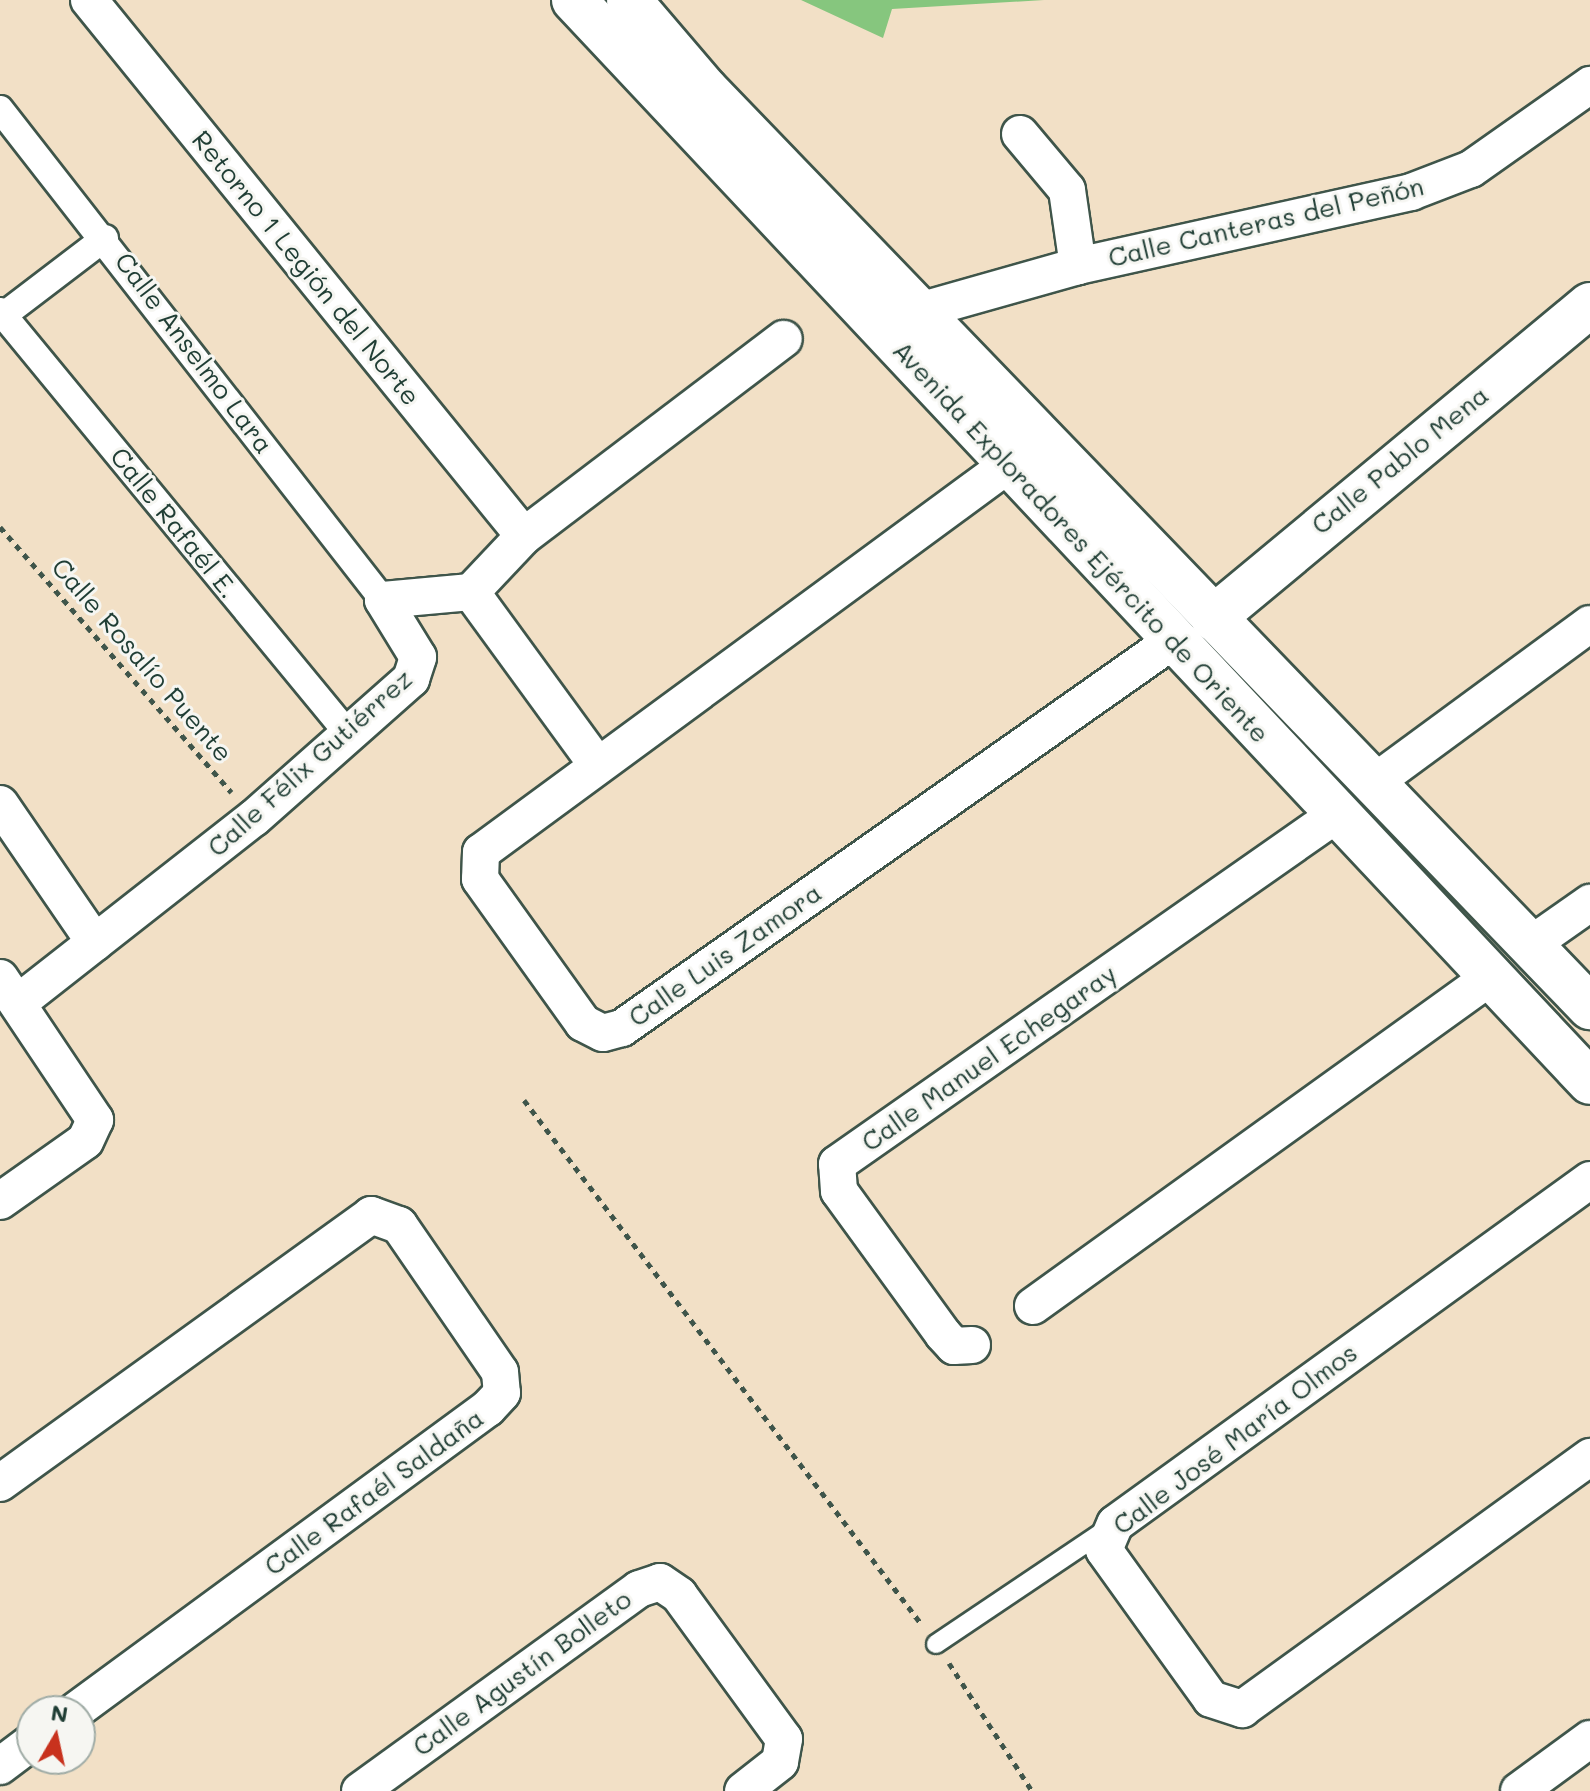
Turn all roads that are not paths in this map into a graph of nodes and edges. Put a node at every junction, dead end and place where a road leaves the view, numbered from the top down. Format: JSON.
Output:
{"nodes":[{"id":1,"x":89,"y":0,"type":"edge"},
{"id":2,"x":574,"y":0,"type":"edge"},
{"id":3,"x":629,"y":0,"type":"edge"},
{"id":4,"x":1587,"y":94,"type":"edge"},
{"id":5,"x":692,"y":101,"type":"junction"},
{"id":6,"x":0,"y":109,"type":"edge"},
{"id":7,"x":1020,"y":134,"type":"dead end"},
{"id":8,"x":105,"y":238,"type":"junction"},
{"id":9,"x":1078,"y":266,"type":"junction"},
{"id":10,"x":1590,"y":305,"type":"edge"},
{"id":11,"x":919,"y":311,"type":"junction"},
{"id":12,"x":1,"y":315,"type":"edge"},
{"id":13,"x":784,"y":339,"type":"dead end"},
{"id":14,"x":1005,"y":467,"type":"junction"},
{"id":15,"x":524,"y":536,"type":"junction"},
{"id":16,"x":471,"y":592,"type":"junction"},
{"id":17,"x":383,"y":600,"type":"junction"},
{"id":18,"x":1213,"y":618,"type":"junction"},
{"id":19,"x":1590,"y":624,"type":"edge"},
{"id":20,"x":1171,"y":642,"type":"junction"},
{"id":21,"x":349,"y":735,"type":"junction"},
{"id":22,"x":597,"y":765,"type":"junction"},
{"id":23,"x":1372,"y":784,"type":"junction"},
{"id":24,"x":0,"y":804,"type":"edge"},
{"id":25,"x":1337,"y":814,"type":"junction"},
{"id":26,"x":1590,"y":903,"type":"edge"},
{"id":27,"x":95,"y":943,"type":"junction"},
{"id":28,"x":1533,"y":943,"type":"junction"},
{"id":29,"x":1489,"y":978,"type":"junction"},
{"id":30,"x":9,"y":990,"type":"edge"},
{"id":31,"x":1590,"y":1007,"type":"edge"},
{"id":32,"x":1590,"y":1082,"type":"edge"},
{"id":33,"x":1590,"y":1180,"type":"edge"},
{"id":34,"x":0,"y":1201,"type":"edge"},
{"id":35,"x":1033,"y":1306,"type":"dead end"},
{"id":36,"x":972,"y":1345,"type":"dead end"},
{"id":37,"x":1590,"y":1457,"type":"edge"},
{"id":38,"x":0,"y":1483,"type":"edge"},
{"id":39,"x":1107,"y":1529,"type":"junction"},
{"id":40,"x":936,"y":1644,"type":"road end"},
{"id":41,"x":96,"y":1696,"type":"edge"},
{"id":42,"x":1590,"y":1739,"type":"edge"},
{"id":43,"x":360,"y":1791,"type":"edge"},
{"id":44,"x":743,"y":1791,"type":"edge"},
{"id":45,"x":1519,"y":1791,"type":"edge"}],
"edges":[{"from":1,"to":15,"type":"street","name":"Retorno 1 Legión del Norte"},
{"from":2,"to":5,"type":"street","name":"Avenida Exploradores Ejército de Oriente"},
{"from":3,"to":5,"type":"street","name":"Avenida Exploradores Ejército de Oriente"},
{"from":4,"to":9,"type":"street","name":"Calle Canteras del Peñón"},
{"from":5,"to":11,"type":"street","name":"Avenida Exploradores Ejército de Oriente"},
{"from":5,"to":14,"type":"street","name":"Avenida Exploradores Ejército de Oriente"},
{"from":6,"to":8,"type":"street","name":"Calle Anselmo Lara"},
{"from":7,"to":9,"type":"street"},
{"from":8,"to":12,"type":"street"},
{"from":8,"to":17,"type":"street","name":"Calle Anselmo Lara"},
{"from":9,"to":11,"type":"street","name":"Calle Canteras del Peñón"},
{"from":10,"to":18,"type":"street","name":"Calle Pablo Mena"},
{"from":11,"to":18,"type":"street","name":"Avenida Exploradores Ejército de Oriente"},
{"from":12,"to":21,"type":"street","name":"Calle Rafaél E."},
{"from":13,"to":15,"type":"street"},
{"from":14,"to":20,"type":"street","name":"Avenida Exploradores Ejército de Oriente"},
{"from":14,"to":22,"type":"street","name":"Calle Luis Zamora"},
{"from":15,"to":16,"type":"street"},
{"from":16,"to":17,"type":"street"},
{"from":16,"to":22,"type":"street"},
{"from":17,"to":21,"type":"street","name":"Calle Félix Gutiérrez"},
{"from":18,"to":23,"type":"street","name":"Avenida Exploradores Ejército de Oriente"},
{"from":19,"to":23,"type":"street"},
{"from":20,"to":22,"type":"street","name":"Calle Luis Zamora"},
{"from":20,"to":25,"type":"street","name":"Avenida Exploradores Ejército de Oriente"},
{"from":21,"to":27,"type":"street","name":"Calle Félix Gutiérrez"},
{"from":23,"to":28,"type":"street","name":"Avenida Exploradores Ejército de Oriente"},
{"from":24,"to":27,"type":"street"},
{"from":25,"to":29,"type":"street","name":"Avenida Exploradores Ejército de Oriente"},
{"from":25,"to":36,"type":"street","name":"Calle Manuel Echegaray"},
{"from":26,"to":28,"type":"street"},
{"from":27,"to":30,"type":"street","name":"Calle Félix Gutiérrez"},
{"from":28,"to":31,"type":"street","name":"Avenida Exploradores Ejército de Oriente"},
{"from":29,"to":32,"type":"street","name":"Avenida Exploradores Ejército de Oriente"},
{"from":29,"to":35,"type":"street"},
{"from":30,"to":34,"type":"street"},
{"from":33,"to":39,"type":"street","name":"Calle José María Olmos"},
{"from":37,"to":39,"type":"street","name":"Calle José María Olmos"},
{"from":38,"to":41,"type":"street","name":"Calle Rafaél Saldaña"},
{"from":39,"to":40,"type":"lane"},
{"from":42,"to":45,"type":"street"},
{"from":43,"to":44,"type":"street","name":"Calle Agustín Bolleto"}]}
